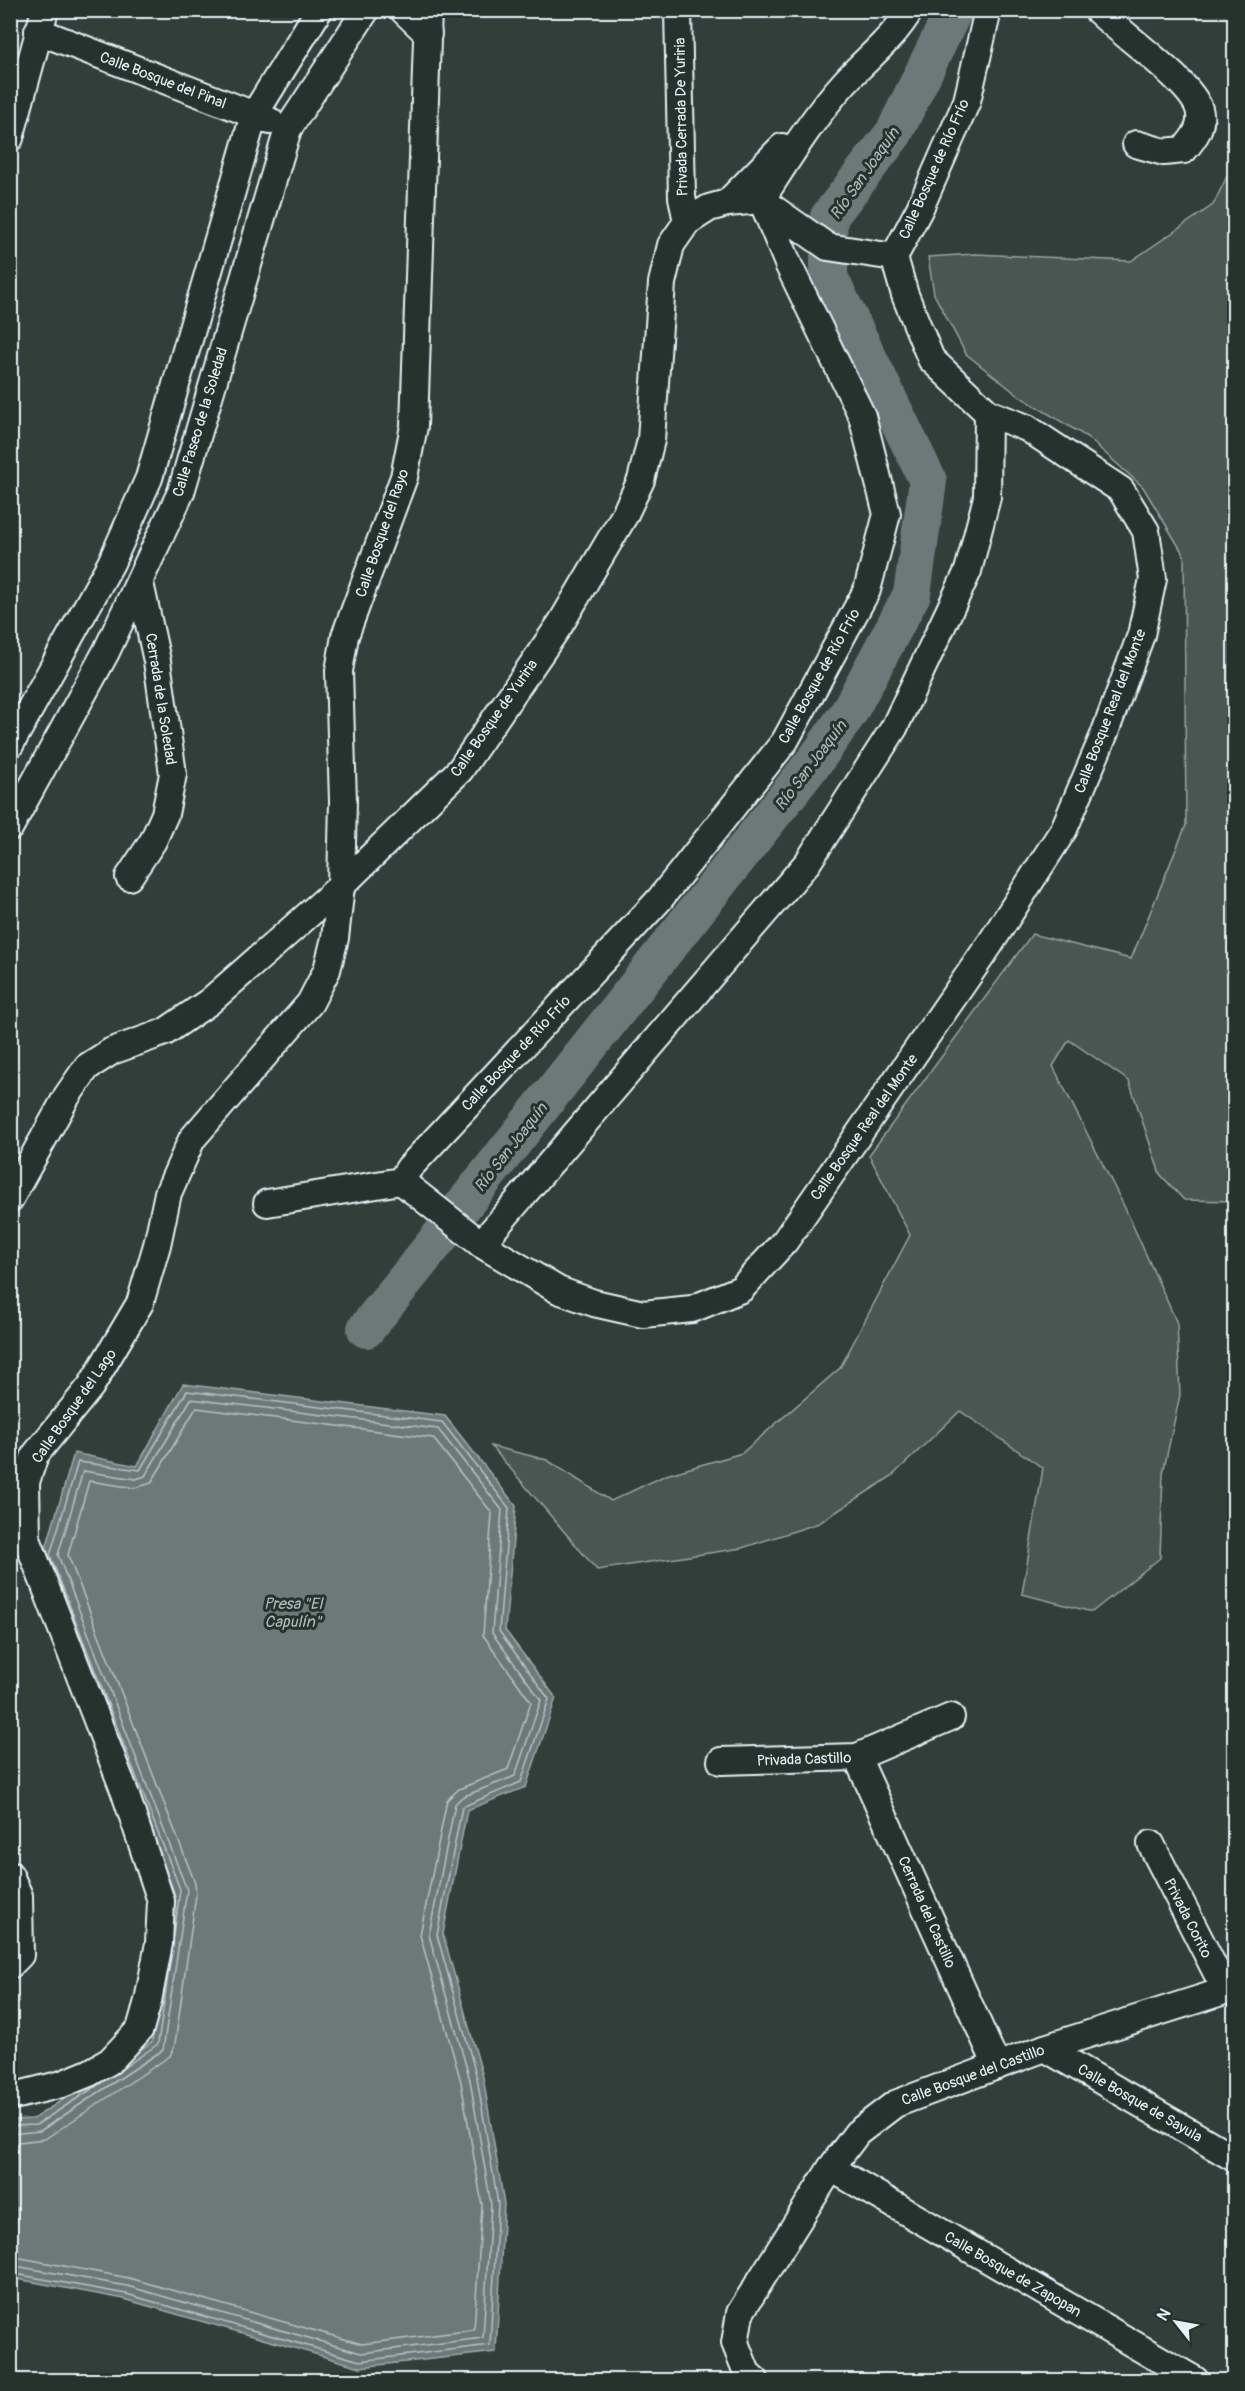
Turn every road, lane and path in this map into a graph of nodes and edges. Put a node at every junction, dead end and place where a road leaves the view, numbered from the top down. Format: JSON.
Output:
{"nodes":[{"id":1,"x":319,"y":10,"type":"edge"},
{"id":2,"x":366,"y":10,"type":"edge"},
{"id":3,"x":403,"y":10,"type":"edge"},
{"id":4,"x":678,"y":10,"type":"edge"},
{"id":5,"x":910,"y":10,"type":"edge"},
{"id":6,"x":988,"y":10,"type":"edge"},
{"id":7,"x":1097,"y":10,"type":"edge"},
{"id":8,"x":42,"y":21,"type":"edge"},
{"id":9,"x":428,"y":22,"type":"edge"},
{"id":10,"x":254,"y":115,"type":"junction"},
{"id":11,"x":288,"y":129,"type":"junction"},
{"id":12,"x":793,"y":136,"type":"dead end"},
{"id":13,"x":10,"y":138,"type":"edge"},
{"id":14,"x":1136,"y":144,"type":"dead end"},
{"id":15,"x":761,"y":200,"type":"junction"},
{"id":16,"x":727,"y":203,"type":"junction"},
{"id":17,"x":687,"y":222,"type":"junction"},
{"id":18,"x":894,"y":257,"type":"junction"},
{"id":19,"x":987,"y":413,"type":"junction"},
{"id":20,"x":140,"y":583,"type":"junction"},
{"id":21,"x":10,"y":745,"type":"edge"},
{"id":22,"x":10,"y":827,"type":"edge"},
{"id":23,"x":129,"y":877,"type":"dead end"},
{"id":24,"x":341,"y":886,"type":"junction"},
{"id":25,"x":401,"y":1181,"type":"junction"},
{"id":26,"x":10,"y":1199,"type":"edge"},
{"id":27,"x":267,"y":1203,"type":"dead end"},
{"id":28,"x":481,"y":1245,"type":"junction"},
{"id":29,"x":951,"y":1717,"type":"dead end"},
{"id":30,"x":857,"y":1757,"type":"junction"},
{"id":31,"x":721,"y":1761,"type":"dead end"},
{"id":32,"x":1151,"y":1844,"type":"dead end"},
{"id":33,"x":10,"y":1875,"type":"edge"},
{"id":34,"x":10,"y":1965,"type":"edge"},
{"id":35,"x":1230,"y":1990,"type":"edge"},
{"id":36,"x":1045,"y":2048,"type":"junction"},
{"id":37,"x":997,"y":2066,"type":"junction"},
{"id":38,"x":10,"y":2097,"type":"edge"},
{"id":39,"x":1234,"y":2158,"type":"edge"},
{"id":40,"x":831,"y":2168,"type":"junction"},
{"id":41,"x":755,"y":2380,"type":"edge"},
{"id":42,"x":1195,"y":2380,"type":"edge"}],
"edges":[{"from":1,"to":10,"type":"street"},
{"from":2,"to":11,"type":"street","name":"Calle Paseo de la Soledad"},
{"from":3,"to":9,"type":"street","name":"Calle Bosque del Rayo"},
{"from":4,"to":17,"type":"street","name":"Privada Cerrada De Yuriria"},
{"from":5,"to":15,"type":"street"},
{"from":6,"to":18,"type":"street","name":"Calle Bosque de Río Frío"},
{"from":7,"to":14,"type":"street"},
{"from":8,"to":10,"type":"street","name":"Calle Bosque del Pinal"},
{"from":8,"to":13,"type":"street"},
{"from":9,"to":24,"type":"street","name":"Calle Bosque del Rayo"},
{"from":10,"to":11,"type":"street","name":"Calle Bosque del Pinal"},
{"from":10,"to":21,"type":"street"},
{"from":11,"to":20,"type":"street","name":"Calle Paseo de la Soledad"},
{"from":12,"to":16,"type":"street"},
{"from":15,"to":16,"type":"street","name":"Calle Bosque de Yuriria"},
{"from":15,"to":18,"type":"street"},
{"from":15,"to":25,"type":"street","name":"Calle Bosque de Río Frío"},
{"from":16,"to":17,"type":"street","name":"Calle Bosque de Yuriria"},
{"from":17,"to":24,"type":"street","name":"Calle Bosque de Yuriria"},
{"from":18,"to":19,"type":"street","name":"Calle Bosque Real del Monte"},
{"from":19,"to":28,"type":"street"},
{"from":19,"to":28,"type":"street","name":"Calle Bosque Real del Monte"},
{"from":20,"to":22,"type":"street","name":"Calle Paseo de la Soledad"},
{"from":20,"to":23,"type":"street","name":"Cerrada de la Soledad"},
{"from":24,"to":26,"type":"street","name":"Calle Bosque de Yuriria"},
{"from":24,"to":38,"type":"street","name":"Calle Bosque del Lago"},
{"from":25,"to":27,"type":"street"},
{"from":25,"to":28,"type":"street"},
{"from":29,"to":30,"type":"street","name":"Privada Castillo"},
{"from":30,"to":31,"type":"street","name":"Privada Castillo"},
{"from":30,"to":37,"type":"street","name":"Cerrada del Castillo"},
{"from":32,"to":35,"type":"street","name":"Privada Corito"},
{"from":33,"to":34,"type":"street"},
{"from":35,"to":36,"type":"street","name":"Calle Bosque del Castillo"},
{"from":36,"to":37,"type":"street","name":"Calle Bosque del Castillo"},
{"from":36,"to":39,"type":"street","name":"Calle Bosque de Sayula"},
{"from":37,"to":40,"type":"street","name":"Calle Bosque del Castillo"},
{"from":40,"to":41,"type":"street","name":"Calle Bosque del Castillo"},
{"from":40,"to":42,"type":"street","name":"Calle Bosque de Zapopan"}]}
